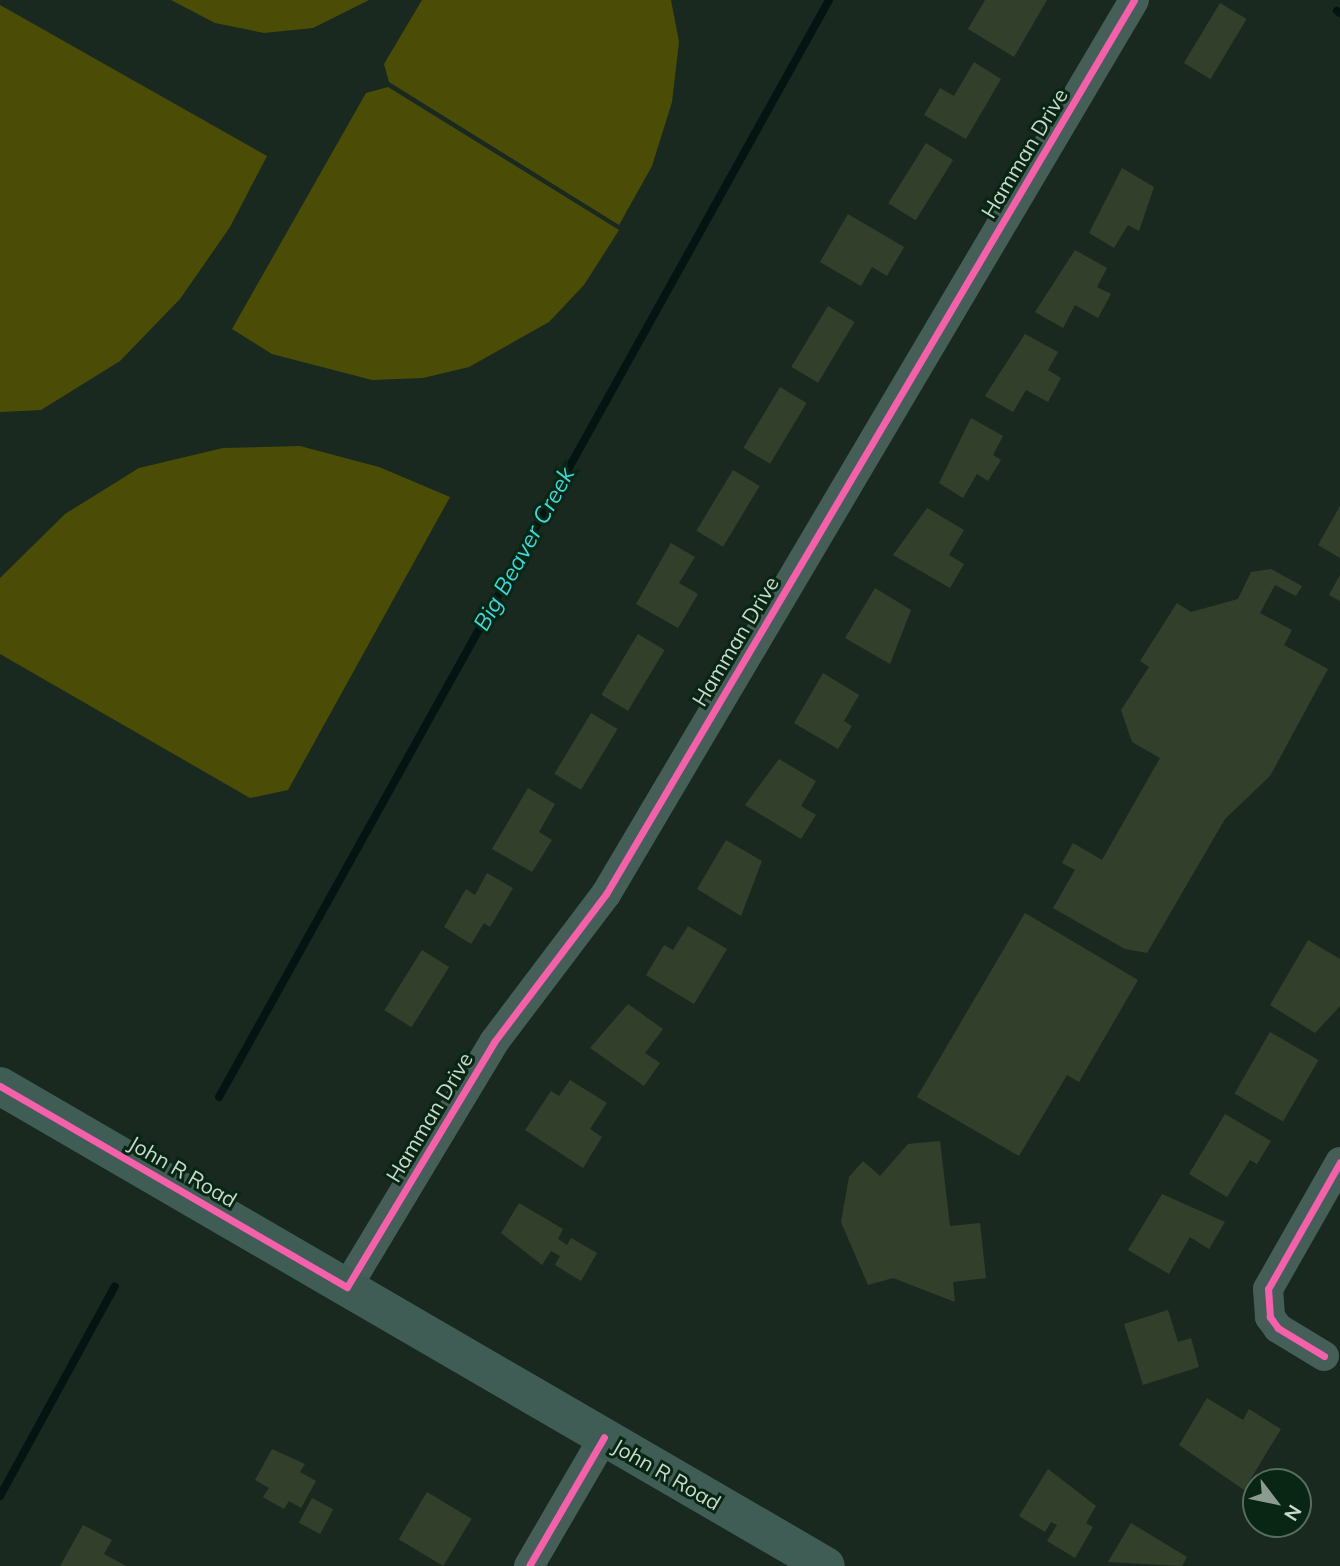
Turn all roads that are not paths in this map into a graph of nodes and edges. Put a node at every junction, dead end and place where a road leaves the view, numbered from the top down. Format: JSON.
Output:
{"nodes":[{"id":1,"x":1134,"y":0,"type":"edge"},
{"id":2,"x":0,"y":1086,"type":"edge"},
{"id":3,"x":1340,"y":1162,"type":"edge"},
{"id":4,"x":347,"y":1287,"type":"junction"},
{"id":5,"x":1324,"y":1356,"type":"dead end"},
{"id":6,"x":604,"y":1437,"type":"junction"},
{"id":7,"x":529,"y":1566,"type":"edge"},
{"id":8,"x":826,"y":1566,"type":"edge"}],
"edges":[{"from":1,"to":4,"type":"street","name":"Hamman Drive"},
{"from":2,"to":4,"type":"main road","name":"John R Road"},
{"from":3,"to":5,"type":"street"},
{"from":4,"to":6,"type":"main road","name":"John R Road"},
{"from":6,"to":7,"type":"street"},
{"from":6,"to":8,"type":"main road","name":"John R Road"}]}
